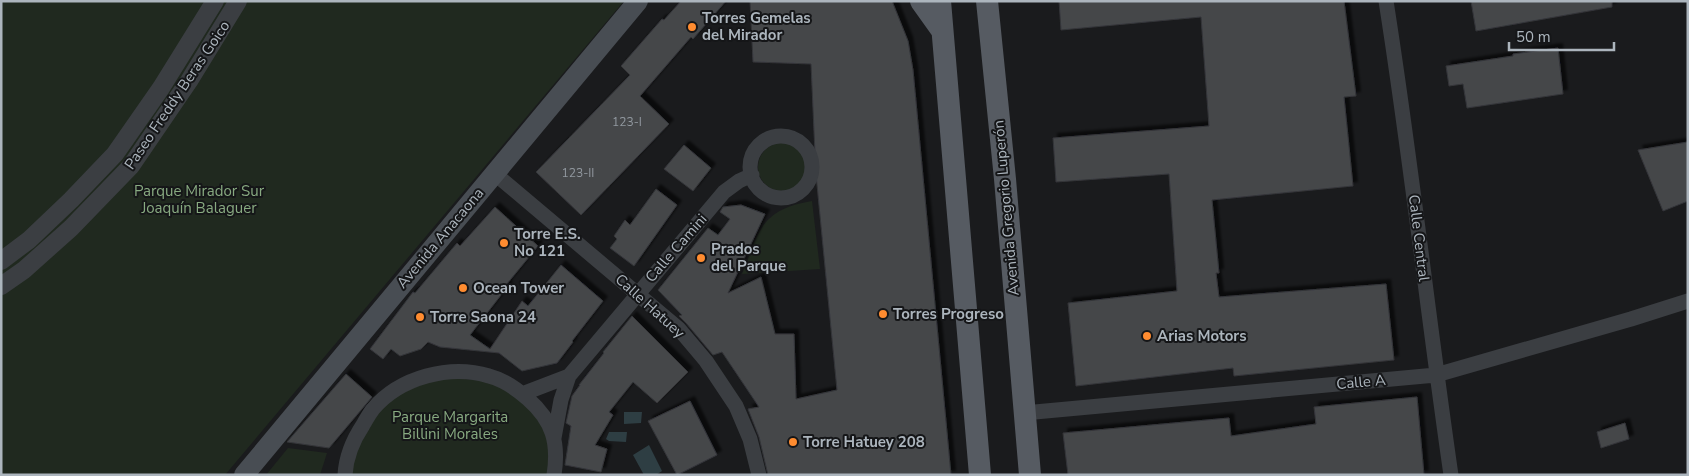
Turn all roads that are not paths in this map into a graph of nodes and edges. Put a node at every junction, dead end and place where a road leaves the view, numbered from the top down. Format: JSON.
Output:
{"nodes":[{"id":1,"x":215,"y":1,"type":"edge"},
{"id":2,"x":238,"y":1,"type":"edge"},
{"id":3,"x":638,"y":1,"type":"edge"},
{"id":4,"x":921,"y":1,"type":"edge"},
{"id":5,"x":940,"y":1,"type":"edge"},
{"id":6,"x":987,"y":1,"type":"edge"},
{"id":7,"x":1386,"y":1,"type":"edge"},
{"id":8,"x":942,"y":29,"type":"junction"},
{"id":9,"x":494,"y":173,"type":"junction"},
{"id":10,"x":752,"y":175,"type":"junction"},
{"id":11,"x":1,"y":261,"type":"edge"},
{"id":12,"x":1,"y":286,"type":"edge"},
{"id":13,"x":638,"y":293,"type":"junction"},
{"id":14,"x":1688,"y":301,"type":"edge"},
{"id":15,"x":1436,"y":375,"type":"junction"},
{"id":16,"x":569,"y":376,"type":"junction"},
{"id":17,"x":522,"y":394,"type":"junction"},
{"id":18,"x":1024,"y":413,"type":"junction"},
{"id":19,"x":554,"y":438,"type":"junction"},
{"id":20,"x":244,"y":475,"type":"edge"},
{"id":21,"x":345,"y":475,"type":"edge"},
{"id":22,"x":554,"y":475,"type":"edge"},
{"id":23,"x":759,"y":475,"type":"edge"},
{"id":24,"x":980,"y":475,"type":"edge"},
{"id":25,"x":1030,"y":475,"type":"edge"},
{"id":26,"x":1451,"y":475,"type":"edge"}],
"edges":[{"from":1,"to":11,"type":"street","name":"Paseo Freddy Beras Goico"},
{"from":2,"to":12,"type":"street","name":"Paseo Freddy Beras Goico"},
{"from":3,"to":9,"type":"main road","name":"Avenida Anacaona"},
{"from":4,"to":8,"type":"main road"},
{"from":5,"to":8,"type":"main road"},
{"from":6,"to":18,"type":"main road","name":"Avenida Gregorio Luperón"},
{"from":7,"to":15,"type":"street","name":"Calle Central"},
{"from":8,"to":24,"type":"main road"},
{"from":9,"to":13,"type":"street","name":"Calle Hatuey"},
{"from":9,"to":20,"type":"main road","name":"Avenida Anacaona"},
{"from":10,"to":10,"type":"street"},
{"from":10,"to":13,"type":"street","name":"Calle Camini"},
{"from":13,"to":16,"type":"street","name":"Calle Camini"},
{"from":13,"to":23,"type":"street","name":"Calle Hatuey"},
{"from":14,"to":15,"type":"street","name":"Calle A"},
{"from":15,"to":18,"type":"street","name":"Calle A"},
{"from":15,"to":26,"type":"street","name":"Calle Central"},
{"from":16,"to":17,"type":"street","name":"Calle Camini"},
{"from":16,"to":19,"type":"street","name":"Calle Camini"},
{"from":17,"to":19,"type":"street"},
{"from":17,"to":21,"type":"street"},
{"from":18,"to":25,"type":"main road","name":"Avenida Gregorio Luperón"},
{"from":19,"to":22,"type":"street"}]}
